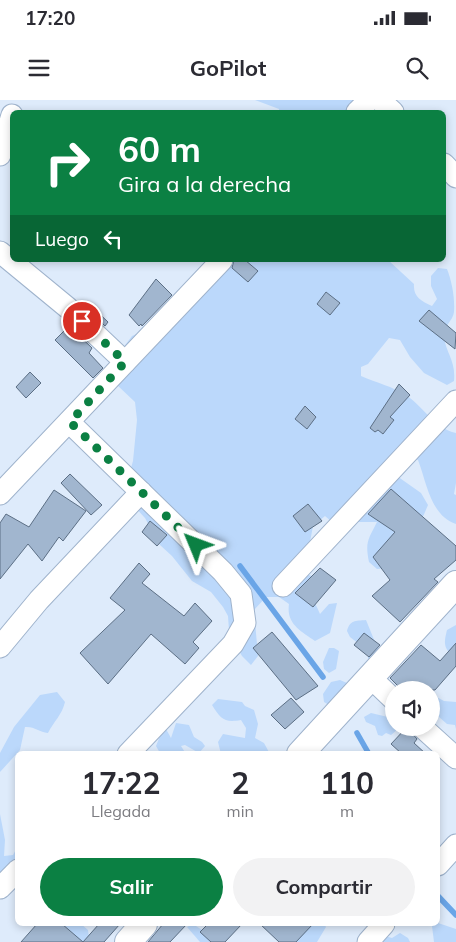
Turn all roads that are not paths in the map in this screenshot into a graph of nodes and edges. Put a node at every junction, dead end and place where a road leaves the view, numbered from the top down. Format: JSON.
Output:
{"nodes":[{"id":1,"x":369,"y":100,"type":"edge"},
{"id":2,"x":380,"y":100,"type":"edge"},
{"id":3,"x":359,"y":110,"type":"edge"},
{"id":4,"x":391,"y":110,"type":"edge"},
{"id":5,"x":10,"y":123,"type":"edge"},
{"id":6,"x":0,"y":155,"type":"edge"},
{"id":7,"x":446,"y":166,"type":"edge"},
{"id":8,"x":456,"y":177,"type":"edge"},
{"id":9,"x":0,"y":252,"type":"edge"},
{"id":10,"x":10,"y":260,"type":"edge"},
{"id":11,"x":12,"y":262,"type":"edge"},
{"id":12,"x":220,"y":262,"type":"edge"},
{"id":13,"x":125,"y":362,"type":"junction"},
{"id":14,"x":456,"y":401,"type":"edge"},
{"id":15,"x":70,"y":422,"type":"junction"},
{"id":16,"x":141,"y":492,"type":"junction"},
{"id":17,"x":0,"y":494,"type":"edge"},
{"id":18,"x":456,"y":584,"type":"edge"},
{"id":19,"x":283,"y":586,"type":"dead end"},
{"id":20,"x":0,"y":647,"type":"edge"},
{"id":21,"x":370,"y":678,"type":"junction"},
{"id":22,"x":385,"y":692,"type":"edge"},
{"id":23,"x":432,"y":736,"type":"edge"},
{"id":24,"x":131,"y":751,"type":"edge"},
{"id":25,"x":303,"y":751,"type":"edge"},
{"id":26,"x":456,"y":758,"type":"edge"},
{"id":27,"x":456,"y":845,"type":"edge"},
{"id":28,"x":440,"y":863,"type":"edge"},
{"id":29,"x":15,"y":873,"type":"edge"},
{"id":30,"x":0,"y":888,"type":"edge"},
{"id":31,"x":142,"y":926,"type":"edge"},
{"id":32,"x":382,"y":926,"type":"edge"},
{"id":33,"x":128,"y":942,"type":"edge"},
{"id":34,"x":368,"y":942,"type":"edge"}],
"edges":[{"from":1,"to":3,"type":"street"},
{"from":2,"to":4,"type":"street"},
{"from":5,"to":6,"type":"street"},
{"from":7,"to":8,"type":"street"},
{"from":9,"to":10,"type":"street"},
{"from":11,"to":13,"type":"street"},
{"from":12,"to":13,"type":"street"},
{"from":13,"to":15,"type":"street"},
{"from":14,"to":19,"type":"street"},
{"from":15,"to":16,"type":"street"},
{"from":15,"to":17,"type":"street"},
{"from":16,"to":20,"type":"street"},
{"from":16,"to":24,"type":"street"},
{"from":18,"to":21,"type":"street"},
{"from":21,"to":22,"type":"street"},
{"from":21,"to":25,"type":"street"},
{"from":23,"to":26,"type":"street"},
{"from":27,"to":28,"type":"street"},
{"from":29,"to":30,"type":"street"},
{"from":31,"to":33,"type":"street"},
{"from":32,"to":34,"type":"street"}]}
